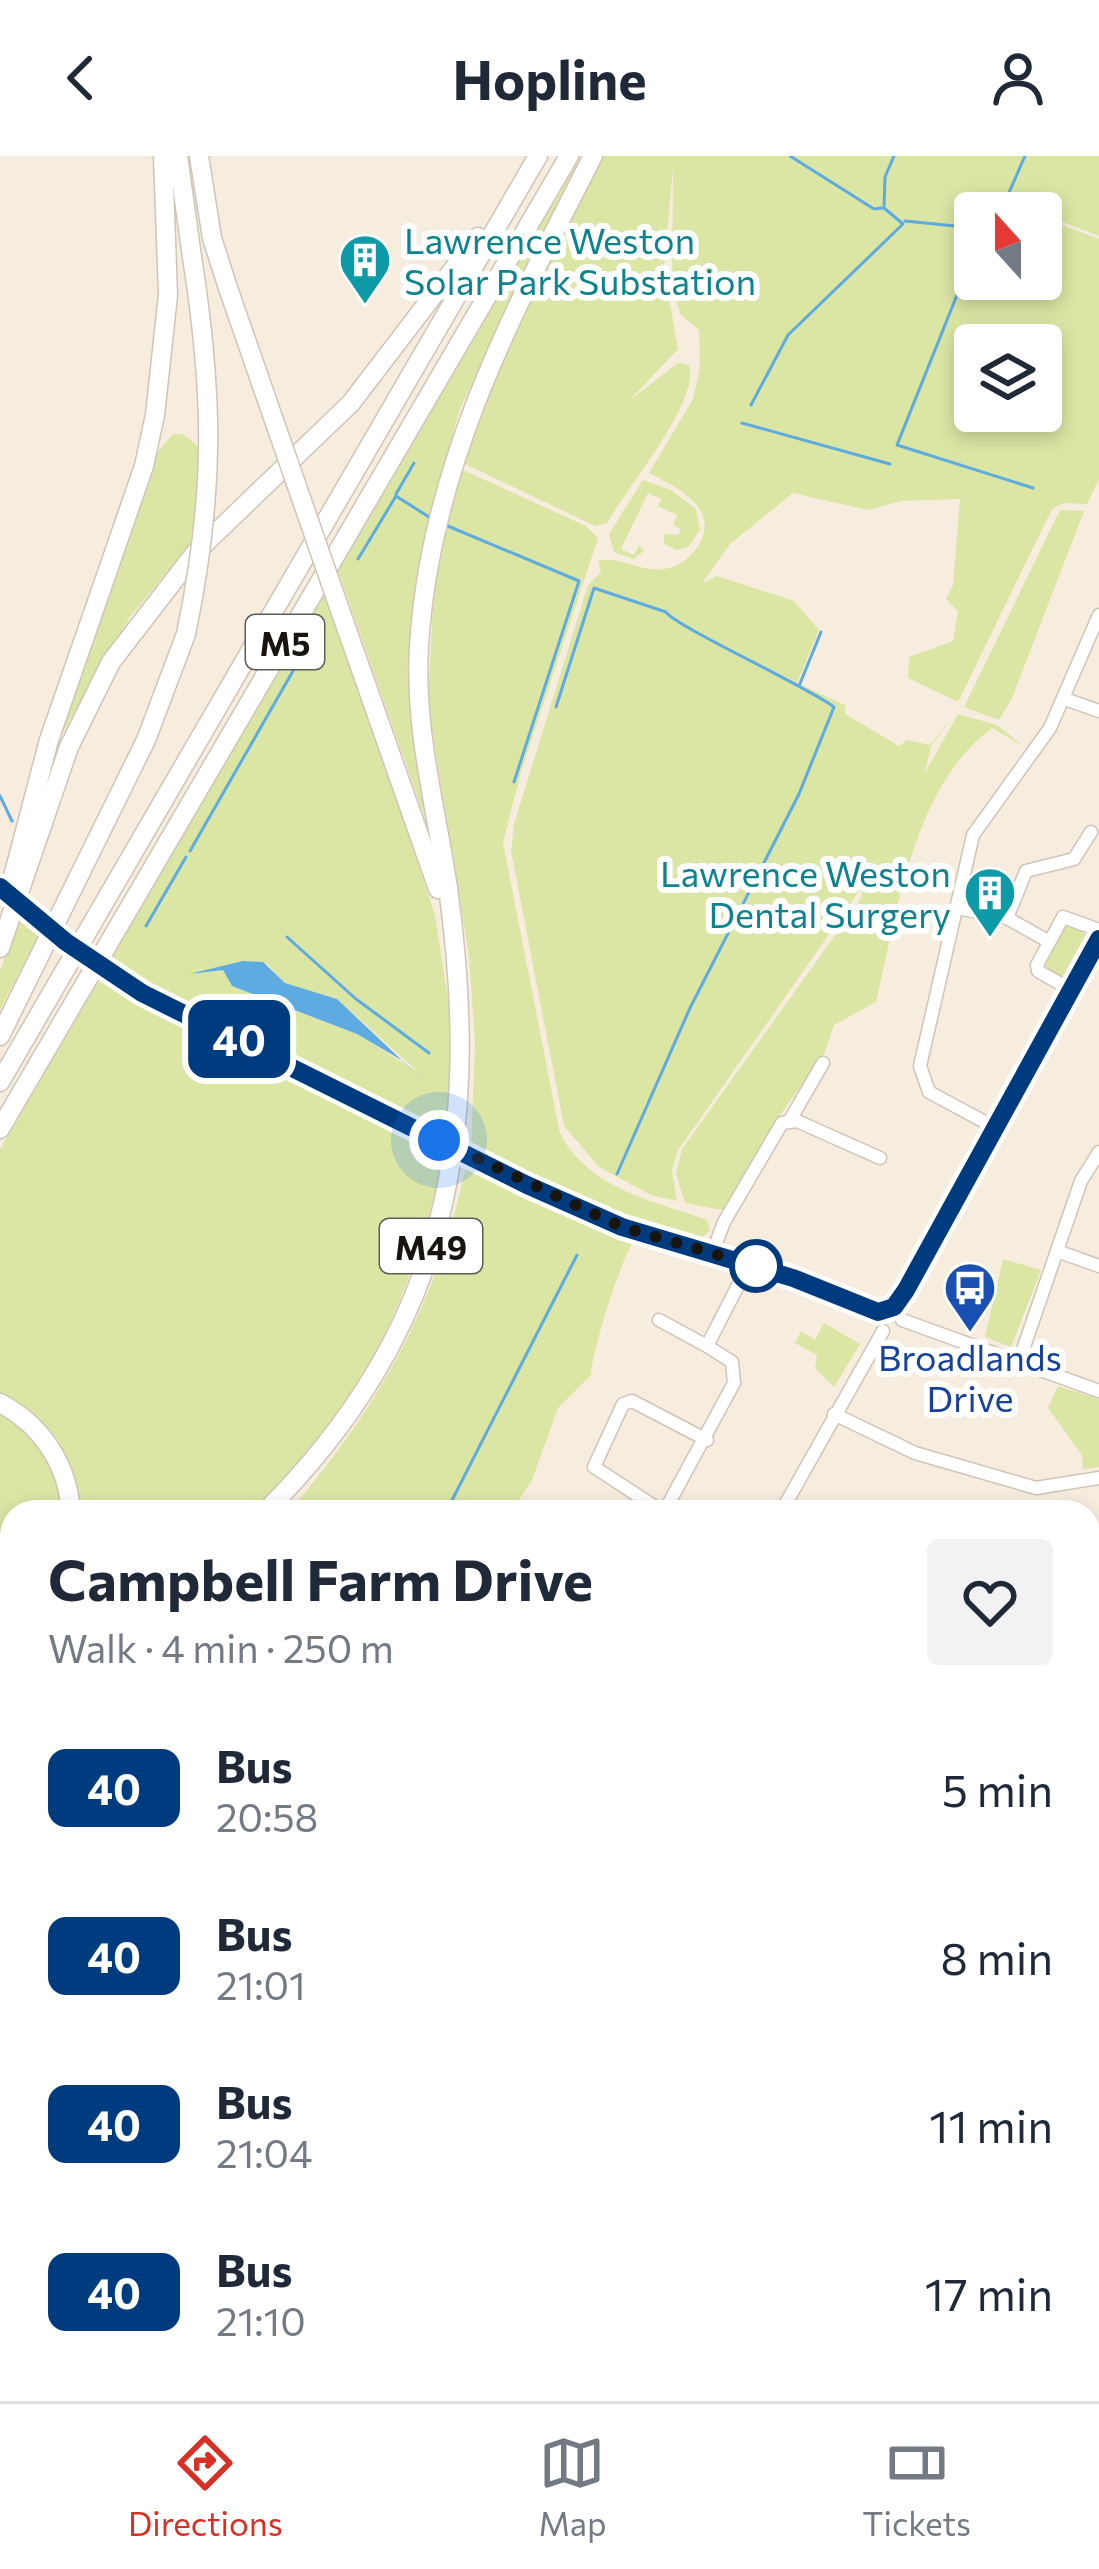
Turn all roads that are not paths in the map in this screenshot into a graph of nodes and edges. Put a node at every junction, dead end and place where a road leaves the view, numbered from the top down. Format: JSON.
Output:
{"nodes":[{"id":1,"x":163,"y":156,"type":"edge"},
{"id":2,"x":178,"y":156,"type":"edge"},
{"id":3,"x":199,"y":156,"type":"edge"},
{"id":4,"x":536,"y":156,"type":"edge"},
{"id":5,"x":569,"y":156,"type":"edge"},
{"id":6,"x":593,"y":156,"type":"edge"},
{"id":7,"x":1099,"y":615,"type":"edge"},
{"id":8,"x":1065,"y":699,"type":"junction"},
{"id":9,"x":1099,"y":711,"type":"edge"},
{"id":10,"x":1091,"y":832,"type":"dead end"},
{"id":11,"x":0,"y":887,"type":"edge"},
{"id":12,"x":957,"y":908,"type":"junction"},
{"id":13,"x":1007,"y":918,"type":"junction"},
{"id":14,"x":0,"y":924,"type":"edge"},
{"id":15,"x":452,"y":934,"type":"junction"},
{"id":16,"x":1099,"y":935,"type":"edge"},
{"id":17,"x":1048,"y":941,"type":"junction"},
{"id":18,"x":0,"y":948,"type":"edge"},
{"id":19,"x":1093,"y":965,"type":"edge"},
{"id":20,"x":1071,"y":990,"type":"junction"},
{"id":21,"x":0,"y":1036,"type":"edge"},
{"id":22,"x":823,"y":1063,"type":"dead end"},
{"id":23,"x":0,"y":1082,"type":"edge"},
{"id":24,"x":790,"y":1120,"type":"junction"},
{"id":25,"x":994,"y":1127,"type":"junction"},
{"id":26,"x":0,"y":1129,"type":"edge"},
{"id":27,"x":1099,"y":1152,"type":"edge"},
{"id":28,"x":880,"y":1158,"type":"dead end"},
{"id":29,"x":1057,"y":1251,"type":"junction"},
{"id":30,"x":712,"y":1255,"type":"junction"},
{"id":31,"x":749,"y":1264,"type":"junction"},
{"id":32,"x":1099,"y":1265,"type":"edge"},
{"id":33,"x":894,"y":1307,"type":"junction"},
{"id":34,"x":878,"y":1312,"type":"junction"},
{"id":35,"x":659,"y":1320,"type":"dead end"},
{"id":36,"x":902,"y":1320,"type":"junction"},
{"id":37,"x":883,"y":1330,"type":"junction"},
{"id":38,"x":707,"y":1346,"type":"junction"},
{"id":39,"x":1018,"y":1364,"type":"junction"},
{"id":40,"x":1099,"y":1390,"type":"edge"},
{"id":41,"x":0,"y":1403,"type":"edge"},
{"id":42,"x":835,"y":1414,"type":"junction"},
{"id":43,"x":707,"y":1440,"type":"junction"},
{"id":44,"x":1099,"y":1478,"type":"edge"},
{"id":45,"x":69,"y":1500,"type":"edge"},
{"id":46,"x":276,"y":1500,"type":"edge"},
{"id":47,"x":645,"y":1500,"type":"edge"},
{"id":48,"x":670,"y":1500,"type":"edge"},
{"id":49,"x":788,"y":1500,"type":"edge"}],
"edges":[{"from":1,"to":14,"type":"highway"},
{"from":2,"to":21,"type":"highway","bridge":true},
{"from":3,"to":15,"type":"highway","number":"M49","bridge":true},
{"from":4,"to":18,"type":"highway","number":"M5"},
{"from":4,"to":23,"type":"highway","number":"M5"},
{"from":5,"to":26,"type":"highway","number":"M5"},
{"from":6,"to":15,"type":"highway"},
{"from":7,"to":8,"type":"street"},
{"from":8,"to":9,"type":"street"},
{"from":8,"to":12,"type":"street"},
{"from":10,"to":13,"type":"street"},
{"from":11,"to":30,"type":"street","bridge":true},
{"from":12,"to":13,"type":"street"},
{"from":12,"to":25,"type":"street"},
{"from":13,"to":17,"type":"street"},
{"from":15,"to":46,"type":"highway","number":"M49"},
{"from":16,"to":17,"type":"street"},
{"from":16,"to":19,"type":"street"},
{"from":17,"to":20,"type":"street"},
{"from":19,"to":20,"type":"street"},
{"from":20,"to":25,"type":"street"},
{"from":22,"to":24,"type":"street"},
{"from":24,"to":28,"type":"street"},
{"from":24,"to":30,"type":"street"},
{"from":25,"to":33,"type":"street"},
{"from":27,"to":29,"type":"street"},
{"from":29,"to":32,"type":"street"},
{"from":29,"to":39,"type":"street"},
{"from":30,"to":31,"type":"street"},
{"from":31,"to":34,"type":"street"},
{"from":31,"to":38,"type":"street"},
{"from":33,"to":34,"type":"street"},
{"from":33,"to":36,"type":"street"},
{"from":34,"to":37,"type":"street"},
{"from":35,"to":38,"type":"street"},
{"from":36,"to":37,"type":"street"},
{"from":36,"to":39,"type":"street"},
{"from":37,"to":42,"type":"street"},
{"from":38,"to":43,"type":"street"},
{"from":39,"to":40,"type":"street"},
{"from":41,"to":45,"type":"highway"},
{"from":42,"to":44,"type":"street"},
{"from":42,"to":49,"type":"street"},
{"from":43,"to":47,"type":"street"},
{"from":43,"to":48,"type":"street"}]}
